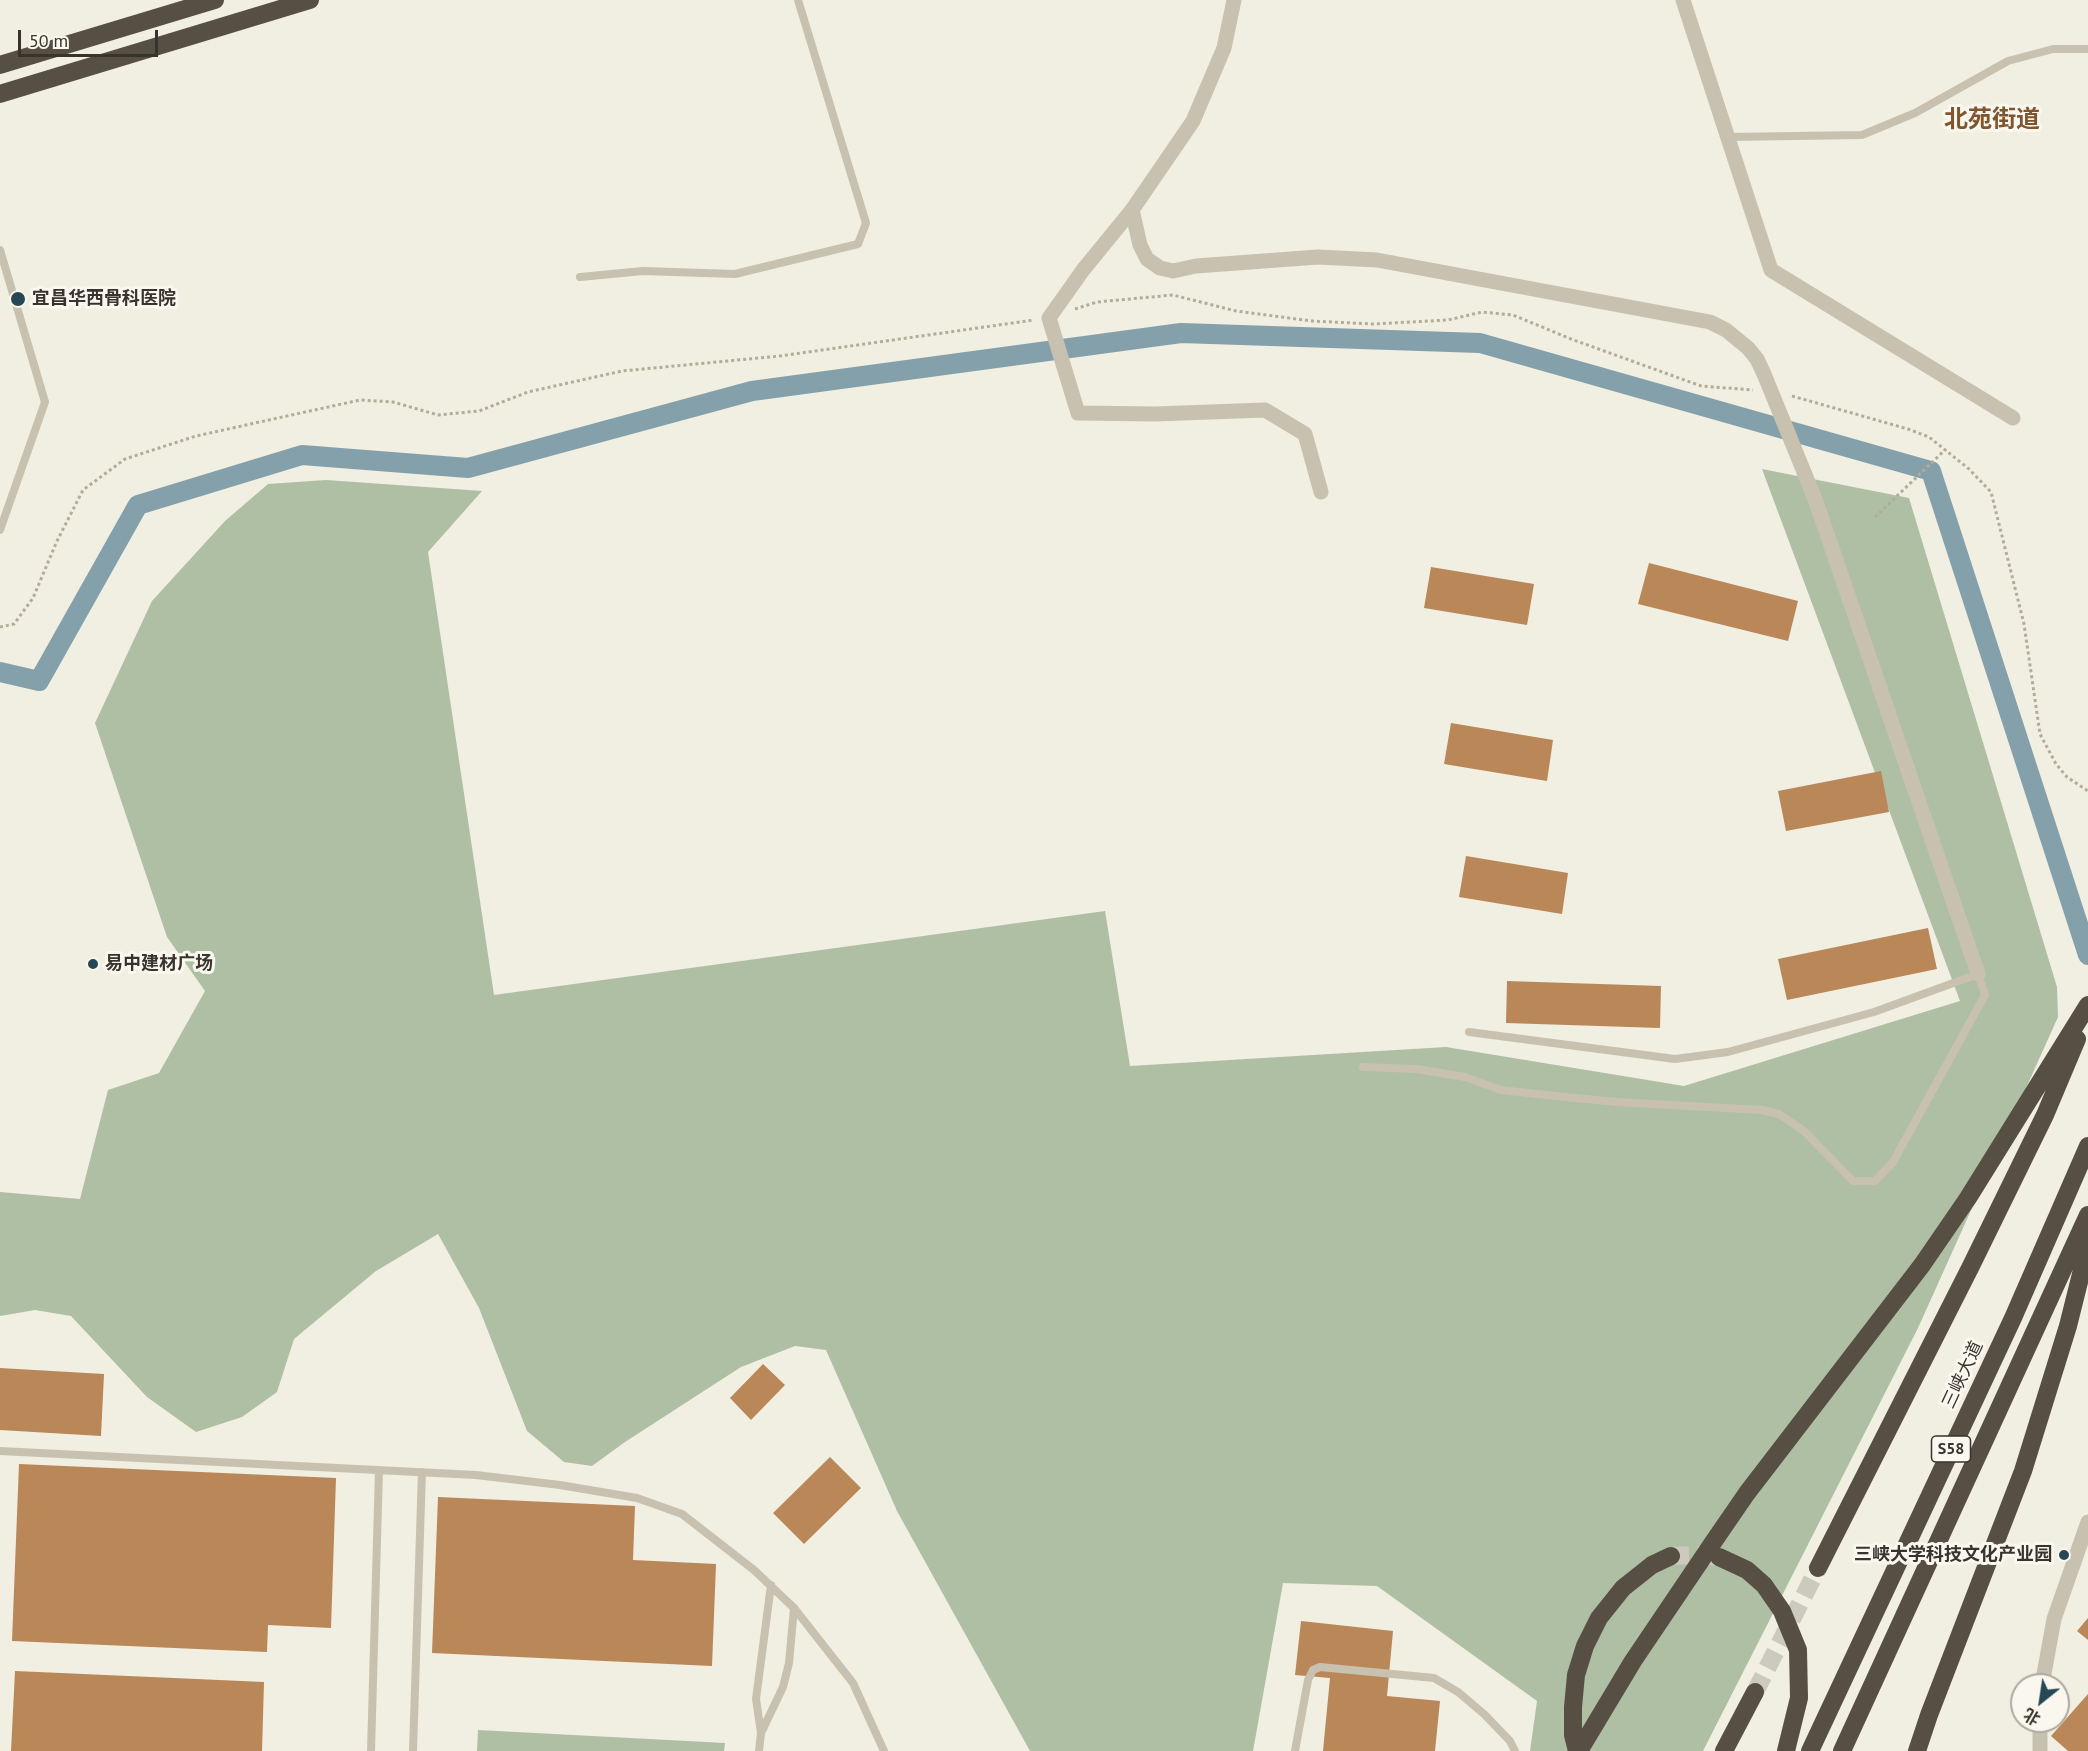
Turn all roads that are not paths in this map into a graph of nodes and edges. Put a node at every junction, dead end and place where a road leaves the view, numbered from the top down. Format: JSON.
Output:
{"nodes":[{"id":1,"x":215,"y":0,"type":"edge"},
{"id":2,"x":310,"y":0,"type":"edge"},
{"id":3,"x":798,"y":0,"type":"edge"},
{"id":4,"x":1234,"y":0,"type":"edge"},
{"id":5,"x":1683,"y":0,"type":"edge"},
{"id":6,"x":2088,"y":49,"type":"edge"},
{"id":7,"x":0,"y":65,"type":"edge"},
{"id":8,"x":0,"y":94,"type":"edge"},
{"id":9,"x":1728,"y":137,"type":"junction"},
{"id":10,"x":1132,"y":210,"type":"junction"},
{"id":11,"x":0,"y":250,"type":"edge"},
{"id":12,"x":580,"y":277,"type":"dead end"},
{"id":13,"x":2013,"y":418,"type":"dead end"},
{"id":14,"x":1321,"y":492,"type":"dead end"},
{"id":15,"x":0,"y":530,"type":"edge"},
{"id":16,"x":1978,"y":974,"type":"junction"},
{"id":17,"x":2088,"y":1007,"type":"edge"},
{"id":18,"x":1469,"y":1032,"type":"dead end"},
{"id":19,"x":1363,"y":1067,"type":"dead end"},
{"id":20,"x":2088,"y":1146,"type":"edge"},
{"id":21,"x":2088,"y":1215,"type":"edge"},
{"id":22,"x":2088,"y":1246,"type":"edge"},
{"id":23,"x":0,"y":1451,"type":"edge"},
{"id":24,"x":379,"y":1470,"type":"junction"},
{"id":25,"x":422,"y":1472,"type":"junction"},
{"id":26,"x":2088,"y":1522,"type":"edge"},
{"id":27,"x":1671,"y":1556,"type":"tunnel mouth"},
{"id":28,"x":1719,"y":1557,"type":"tunnel mouth"},
{"id":29,"x":1818,"y":1568,"type":"tunnel mouth"},
{"id":30,"x":771,"y":1585,"type":"junction"},
{"id":31,"x":794,"y":1608,"type":"junction"},
{"id":32,"x":2044,"y":1673,"type":"edge"},
{"id":33,"x":1755,"y":1692,"type":"tunnel mouth"},
{"id":34,"x":761,"y":1733,"type":"junction"},
{"id":35,"x":2040,"y":1733,"type":"edge"},
{"id":36,"x":371,"y":1751,"type":"edge"},
{"id":37,"x":413,"y":1751,"type":"edge"},
{"id":38,"x":759,"y":1751,"type":"edge"},
{"id":39,"x":884,"y":1751,"type":"edge"},
{"id":40,"x":1295,"y":1751,"type":"edge"},
{"id":41,"x":1515,"y":1751,"type":"edge"},
{"id":42,"x":1578,"y":1751,"type":"edge"},
{"id":43,"x":1724,"y":1751,"type":"edge"},
{"id":44,"x":1786,"y":1751,"type":"edge"},
{"id":45,"x":1810,"y":1751,"type":"edge"},
{"id":46,"x":1842,"y":1751,"type":"edge"},
{"id":47,"x":1917,"y":1751,"type":"edge"},
{"id":48,"x":2040,"y":1751,"type":"edge"}],
"edges":[{"from":1,"to":7,"type":"highway"},
{"from":2,"to":8,"type":"highway"},
{"from":3,"to":12,"type":"lane"},
{"from":4,"to":10,"type":"street"},
{"from":5,"to":9,"type":"street"},
{"from":6,"to":9,"type":"lane"},
{"from":9,"to":13,"type":"street"},
{"from":10,"to":14,"type":"street"},
{"from":10,"to":16,"type":"street"},
{"from":11,"to":15,"type":"lane"},
{"from":16,"to":18,"type":"lane"},
{"from":16,"to":19,"type":"lane"},
{"from":17,"to":29,"type":"highway"},
{"from":17,"to":42,"type":"highway"},
{"from":20,"to":45,"type":"highway","name":"三峡大道","number":"S58"},
{"from":21,"to":46,"type":"highway","number":"S58"},
{"from":22,"to":47,"type":"highway"},
{"from":23,"to":24,"type":"lane"},
{"from":24,"to":25,"type":"lane"},
{"from":24,"to":36,"type":"lane"},
{"from":25,"to":30,"type":"lane"},
{"from":25,"to":37,"type":"lane"},
{"from":26,"to":32,"type":"street"},
{"from":27,"to":42,"type":"highway"},
{"from":28,"to":44,"type":"highway"},
{"from":30,"to":31,"type":"lane"},
{"from":30,"to":34,"type":"lane"},
{"from":31,"to":34,"type":"lane"},
{"from":31,"to":39,"type":"lane"},
{"from":33,"to":43,"type":"highway"},
{"from":34,"to":38,"type":"lane"},
{"from":35,"to":48,"type":"street"},
{"from":40,"to":41,"type":"lane"}]}
